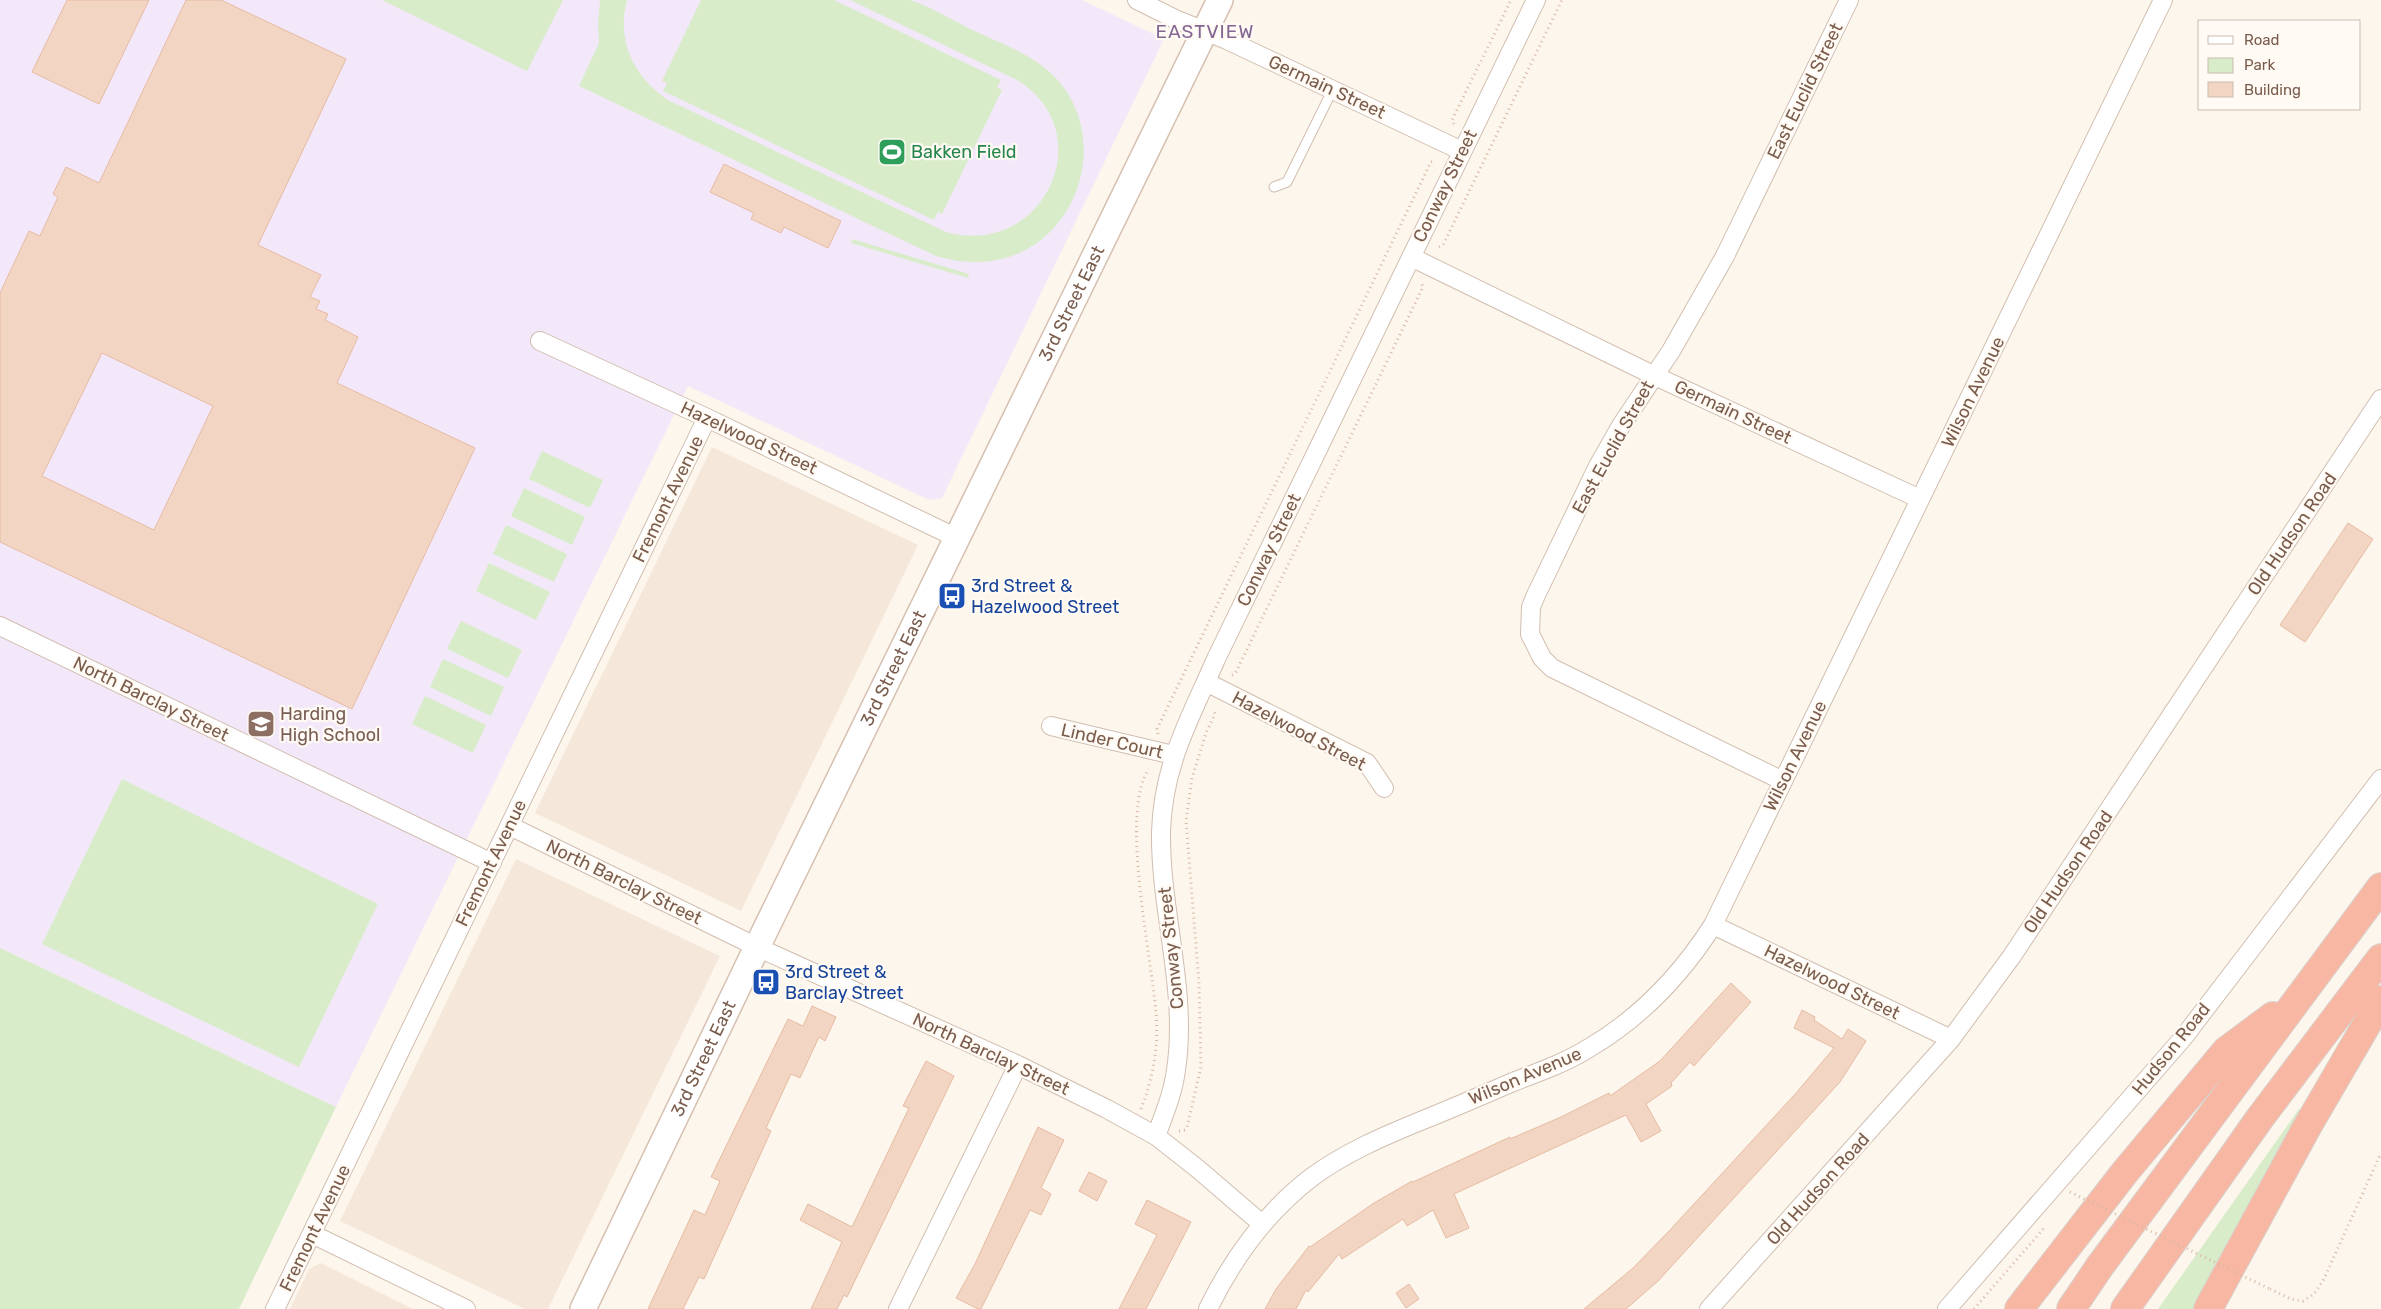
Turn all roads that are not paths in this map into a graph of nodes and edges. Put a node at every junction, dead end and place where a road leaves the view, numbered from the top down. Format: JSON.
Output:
{"nodes":[{"id":1,"x":1137,"y":0,"type":"edge"},
{"id":2,"x":1220,"y":0,"type":"edge"},
{"id":3,"x":1536,"y":0,"type":"edge"},
{"id":4,"x":1849,"y":0,"type":"edge"},
{"id":5,"x":2163,"y":0,"type":"edge"},
{"id":6,"x":1205,"y":31,"type":"junction"},
{"id":7,"x":1332,"y":91,"type":"junction"},
{"id":8,"x":1462,"y":150,"type":"junction"},
{"id":9,"x":1274,"y":187,"type":"dead end"},
{"id":10,"x":1411,"y":257,"type":"junction"},
{"id":11,"x":540,"y":341,"type":"dead end"},
{"id":12,"x":1653,"y":376,"type":"junction"},
{"id":13,"x":2381,"y":399,"type":"edge"},
{"id":14,"x":707,"y":418,"type":"junction"},
{"id":15,"x":1920,"y":499,"type":"junction"},
{"id":16,"x":957,"y":538,"type":"junction"},
{"id":17,"x":0,"y":626,"type":"edge"},
{"id":18,"x":1206,"y":682,"type":"junction"},
{"id":19,"x":1052,"y":726,"type":"dead end"},
{"id":20,"x":1173,"y":755,"type":"junction"},
{"id":21,"x":2381,"y":779,"type":"edge"},
{"id":22,"x":1783,"y":781,"type":"junction"},
{"id":23,"x":1384,"y":788,"type":"dead end"},
{"id":24,"x":510,"y":826,"type":"junction"},
{"id":25,"x":492,"y":863,"type":"junction"},
{"id":26,"x":2381,"y":887,"type":"edge"},
{"id":27,"x":1713,"y":925,"type":"junction"},
{"id":28,"x":758,"y":947,"type":"junction"},
{"id":29,"x":2381,"y":958,"type":"edge"},
{"id":30,"x":2296,"y":998,"type":"junction"},
{"id":31,"x":2381,"y":1000,"type":"edge"},
{"id":32,"x":1951,"y":1039,"type":"junction"},
{"id":33,"x":1018,"y":1066,"type":"junction"},
{"id":34,"x":1156,"y":1136,"type":"junction"},
{"id":35,"x":1262,"y":1224,"type":"junction"},
{"id":36,"x":312,"y":1234,"type":"junction"},
{"id":37,"x":275,"y":1309,"type":"edge"},
{"id":38,"x":466,"y":1309,"type":"edge"},
{"id":39,"x":583,"y":1309,"type":"edge"},
{"id":40,"x":898,"y":1309,"type":"edge"},
{"id":41,"x":1208,"y":1309,"type":"edge"},
{"id":42,"x":1709,"y":1309,"type":"edge"},
{"id":43,"x":1947,"y":1309,"type":"edge"},
{"id":44,"x":2019,"y":1309,"type":"edge"},
{"id":45,"x":2071,"y":1309,"type":"edge"},
{"id":46,"x":2125,"y":1309,"type":"edge"},
{"id":47,"x":2208,"y":1309,"type":"edge"}],
"edges":[{"from":1,"to":6,"type":"street","name":"Germain Street"},
{"from":2,"to":6,"type":"street","name":"3rd Street East"},
{"from":3,"to":8,"type":"street","name":"Conway Street"},
{"from":4,"to":12,"type":"street","name":"East Euclid Street"},
{"from":5,"to":15,"type":"street","name":"Wilson Avenue"},
{"from":6,"to":7,"type":"street","name":"Germain Street"},
{"from":6,"to":16,"type":"street","name":"3rd Street East"},
{"from":7,"to":8,"type":"street","name":"Germain Street"},
{"from":7,"to":9,"type":"lane"},
{"from":8,"to":10,"type":"street","name":"Conway Street"},
{"from":10,"to":12,"type":"street","name":"Germain Street"},
{"from":10,"to":18,"type":"street","name":"Conway Street"},
{"from":11,"to":14,"type":"street","name":"Hazelwood Street"},
{"from":12,"to":15,"type":"street","name":"Germain Street"},
{"from":12,"to":22,"type":"street","name":"East Euclid Street"},
{"from":13,"to":32,"type":"street","name":"Old Hudson Road"},
{"from":14,"to":16,"type":"street","name":"Hazelwood Street"},
{"from":14,"to":24,"type":"street","name":"Fremont Avenue"},
{"from":15,"to":22,"type":"street","name":"Wilson Avenue"},
{"from":16,"to":28,"type":"street","name":"3rd Street East"},
{"from":17,"to":25,"type":"street","name":"North Barclay Street"},
{"from":18,"to":20,"type":"street","name":"Conway Street"},
{"from":18,"to":23,"type":"street","name":"Hazelwood Street"},
{"from":19,"to":20,"type":"street","name":"Linder Court"},
{"from":20,"to":34,"type":"street","name":"Conway Street"},
{"from":21,"to":43,"type":"street","name":"Hudson Road"},
{"from":22,"to":27,"type":"street","name":"Wilson Avenue"},
{"from":24,"to":25,"type":"street","name":"Fremont Avenue"},
{"from":24,"to":28,"type":"street","name":"North Barclay Street"},
{"from":25,"to":36,"type":"street","name":"Fremont Avenue"},
{"from":26,"to":30,"type":"highway"},
{"from":27,"to":32,"type":"street","name":"Hazelwood Street"},
{"from":27,"to":35,"type":"street","name":"Wilson Avenue"},
{"from":28,"to":33,"type":"street","name":"North Barclay Street"},
{"from":28,"to":39,"type":"street","name":"3rd Street East"},
{"from":29,"to":46,"type":"highway"},
{"from":30,"to":44,"type":"highway"},
{"from":30,"to":45,"type":"highway"},
{"from":31,"to":47,"type":"highway"},
{"from":32,"to":42,"type":"street","name":"Old Hudson Road"},
{"from":33,"to":34,"type":"street","name":"North Barclay Street"},
{"from":33,"to":40,"type":"street"},
{"from":34,"to":35,"type":"street","name":"North Barclay Street"},
{"from":35,"to":41,"type":"street","name":"Wilson Avenue"},
{"from":36,"to":37,"type":"street","name":"Fremont Avenue"},
{"from":36,"to":38,"type":"street"}]}
